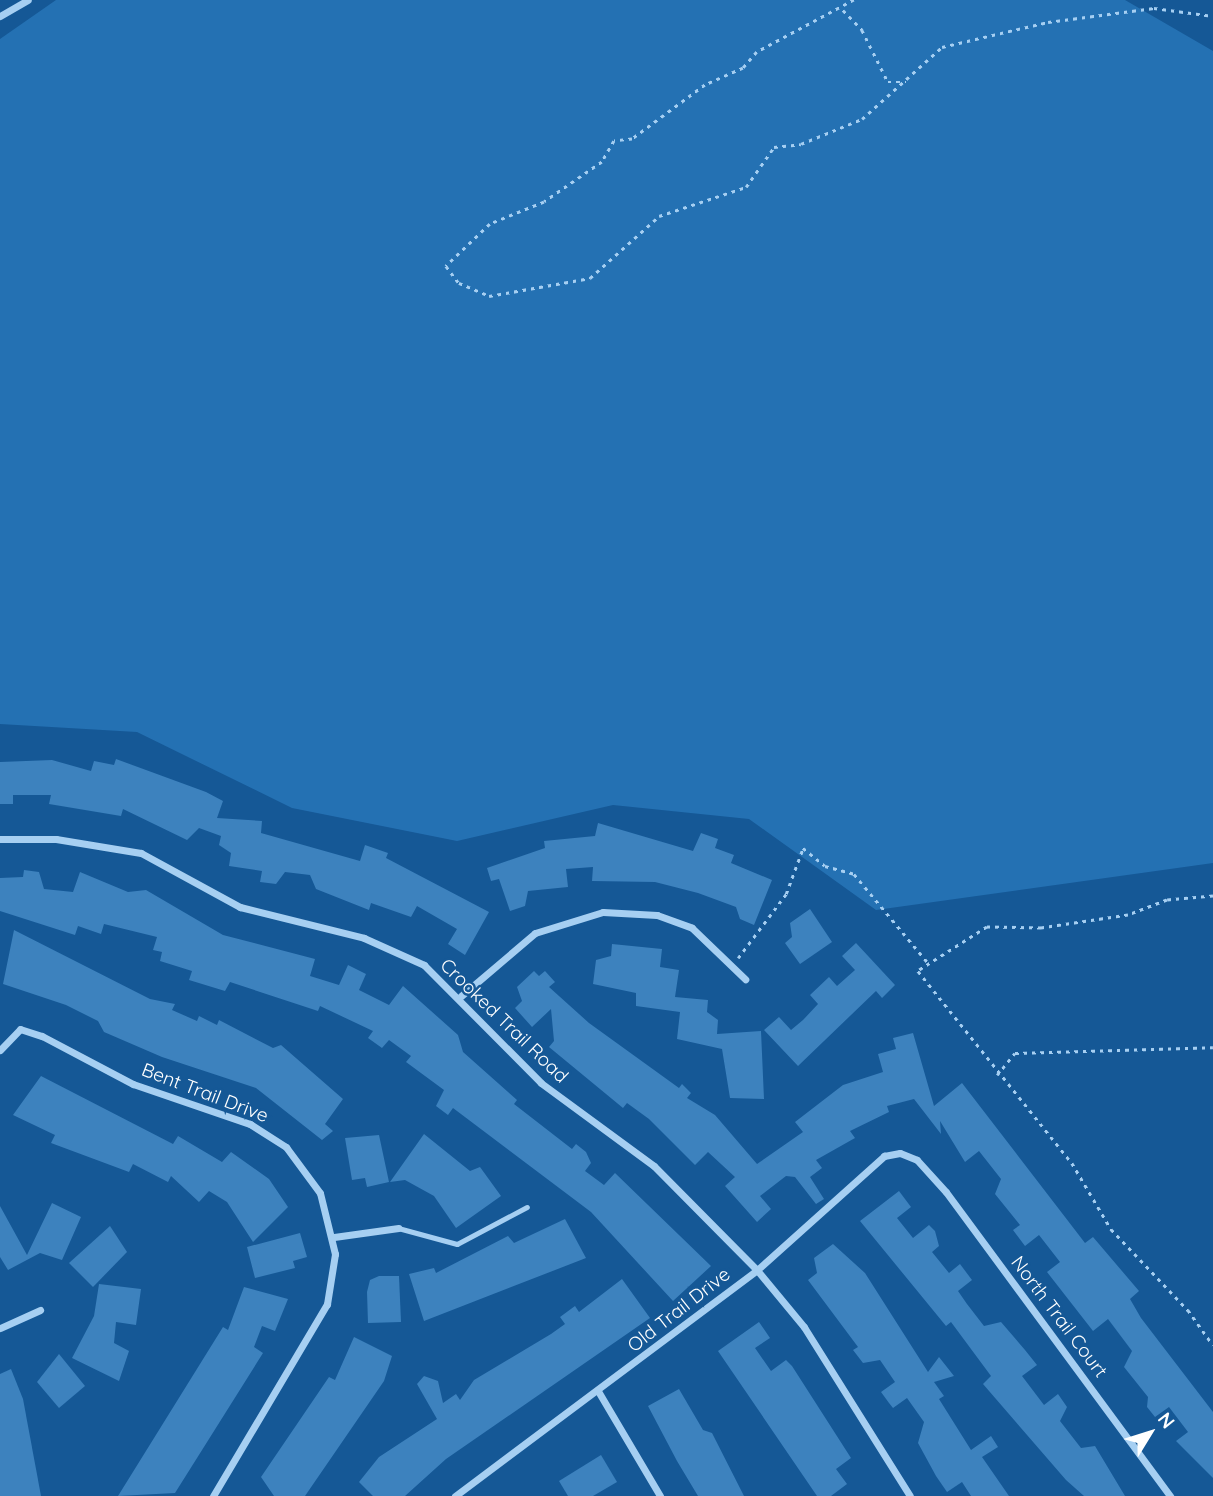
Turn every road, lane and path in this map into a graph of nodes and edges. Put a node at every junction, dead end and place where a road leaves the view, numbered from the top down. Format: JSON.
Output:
{"nodes":[{"id":1,"x":28,"y":0,"type":"edge"},
{"id":2,"x":854,"y":0,"type":"edge"},
{"id":3,"x":843,"y":10,"type":"junction"},
{"id":4,"x":0,"y":16,"type":"edge"},
{"id":5,"x":1213,"y":16,"type":"edge"},
{"id":6,"x":906,"y":82,"type":"junction"},
{"id":7,"x":0,"y":839,"type":"edge"},
{"id":8,"x":1213,"y":896,"type":"edge"},
{"id":9,"x":734,"y":963,"type":"junction"},
{"id":10,"x":929,"y":964,"type":"junction"},
{"id":11,"x":745,"y":979,"type":"dead end"},
{"id":12,"x":461,"y":996,"type":"junction"},
{"id":13,"x":1213,"y":1046,"type":"edge"},
{"id":14,"x":0,"y":1050,"type":"edge"},
{"id":15,"x":997,"y":1075,"type":"junction"},
{"id":16,"x":917,"y":1160,"type":"joint"},
{"id":17,"x":527,"y":1207,"type":"dead end"},
{"id":18,"x":398,"y":1228,"type":"joint"},
{"id":19,"x":334,"y":1237,"type":"junction"},
{"id":20,"x":757,"y":1270,"type":"junction"},
{"id":21,"x":40,"y":1310,"type":"dead end"},
{"id":22,"x":0,"y":1328,"type":"edge"},
{"id":23,"x":1213,"y":1345,"type":"edge"},
{"id":24,"x":598,"y":1391,"type":"junction"},
{"id":25,"x":213,"y":1496,"type":"edge"},
{"id":26,"x":454,"y":1496,"type":"edge"},
{"id":27,"x":660,"y":1496,"type":"edge"},
{"id":28,"x":910,"y":1496,"type":"edge"},
{"id":29,"x":1170,"y":1496,"type":"edge"}],
"edges":[{"from":1,"to":4,"type":"street"},
{"from":2,"to":3,"type":"path"},
{"from":3,"to":6,"type":"path"},
{"from":3,"to":6,"type":"path"},
{"from":5,"to":6,"type":"path"},
{"from":7,"to":12,"type":"street","name":"Crooked Trail Road"},
{"from":8,"to":10,"type":"path"},
{"from":9,"to":10,"type":"path"},
{"from":9,"to":11,"type":"street"},
{"from":9,"to":12,"type":"street"},
{"from":10,"to":15,"type":"path"},
{"from":12,"to":20,"type":"street","name":"Crooked Trail Road"},
{"from":13,"to":15,"type":"path"},
{"from":14,"to":19,"type":"street","name":"Bent Trail Drive"},
{"from":15,"to":23,"type":"path"},
{"from":16,"to":20,"type":"street","name":"Old Trail Drive"},
{"from":16,"to":29,"type":"street","name":"North Trail Court"},
{"from":17,"to":18,"type":"lane"},
{"from":18,"to":19,"type":"street"},
{"from":19,"to":25,"type":"street","name":"Bent Trail Drive"},
{"from":20,"to":24,"type":"street","name":"Old Trail Drive"},
{"from":20,"to":28,"type":"street","name":"Crooked Trail Road"},
{"from":21,"to":22,"type":"street"},
{"from":24,"to":26,"type":"street","name":"Old Trail Drive"},
{"from":24,"to":27,"type":"street"}]}
